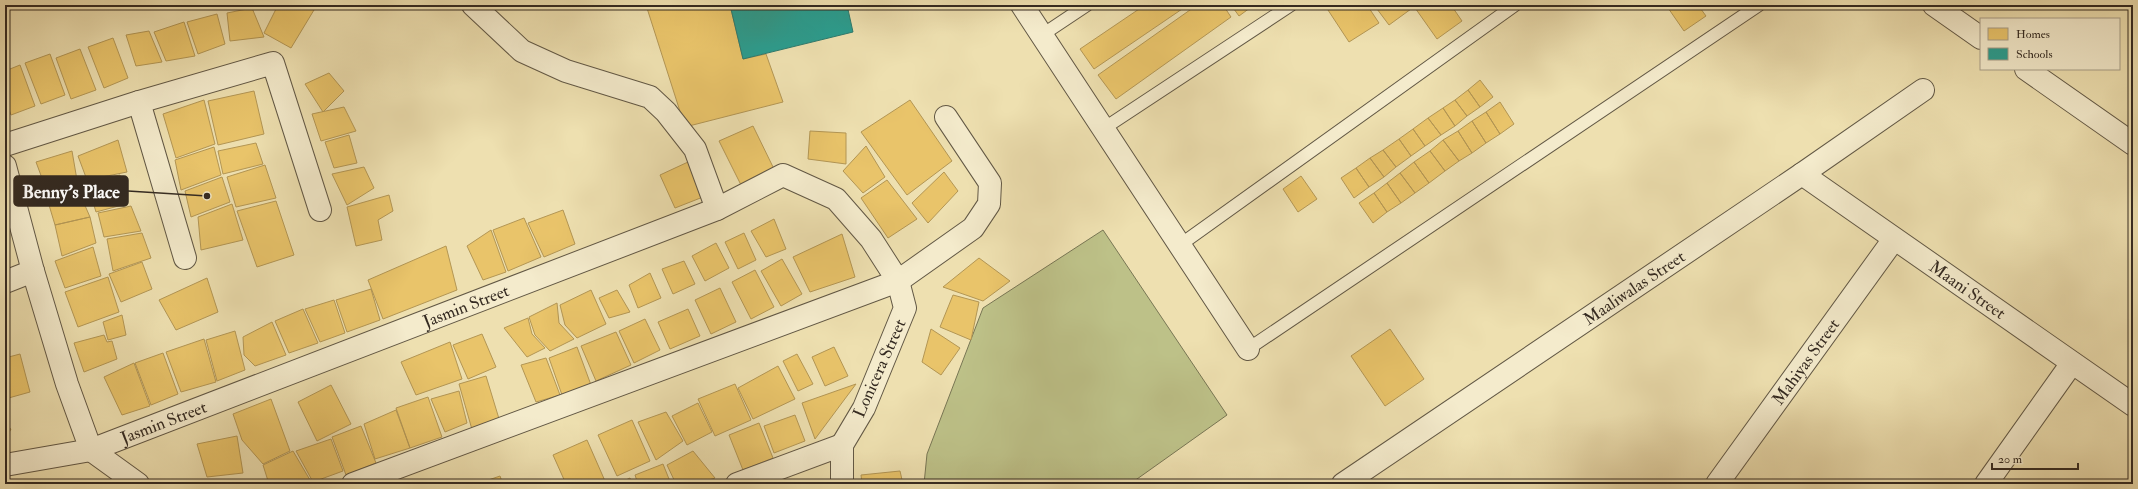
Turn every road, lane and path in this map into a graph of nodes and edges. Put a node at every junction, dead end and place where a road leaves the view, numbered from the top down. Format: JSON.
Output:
{"nodes":[{"id":1,"x":473,"y":5,"type":"edge"},
{"id":2,"x":1022,"y":5,"type":"edge"},
{"id":3,"x":1087,"y":5,"type":"edge"},
{"id":4,"x":1291,"y":5,"type":"edge"},
{"id":5,"x":1515,"y":5,"type":"edge"},
{"id":6,"x":1759,"y":5,"type":"edge"},
{"id":7,"x":1934,"y":5,"type":"edge"},
{"id":8,"x":1042,"y":35,"type":"junction"},
{"id":9,"x":1980,"y":37,"type":"edge"},
{"id":10,"x":2027,"y":70,"type":"edge"},
{"id":11,"x":1923,"y":90,"type":"dead end"},
{"id":12,"x":138,"y":102,"type":"junction"},
{"id":13,"x":946,"y":117,"type":"dead end"},
{"id":14,"x":1104,"y":129,"type":"junction"},
{"id":15,"x":2133,"y":144,"type":"edge"},
{"id":16,"x":5,"y":145,"type":"edge"},
{"id":17,"x":5,"y":166,"type":"edge"},
{"id":18,"x":1802,"y":174,"type":"junction"},
{"id":19,"x":836,"y":199,"type":"joint"},
{"id":20,"x":717,"y":209,"type":"junction"},
{"id":21,"x":320,"y":210,"type":"dead end"},
{"id":22,"x":1894,"y":239,"type":"junction"},
{"id":23,"x":1180,"y":245,"type":"junction"},
{"id":24,"x":185,"y":258,"type":"dead end"},
{"id":25,"x":33,"y":272,"type":"junction"},
{"id":26,"x":898,"y":281,"type":"junction"},
{"id":27,"x":5,"y":282,"type":"edge"},
{"id":28,"x":1248,"y":349,"type":"joint"},
{"id":29,"x":2072,"y":363,"type":"junction"},
{"id":30,"x":2133,"y":406,"type":"edge"},
{"id":31,"x":842,"y":445,"type":"junction"},
{"id":32,"x":91,"y":450,"type":"junction"},
{"id":33,"x":5,"y":465,"type":"edge"},
{"id":34,"x":138,"y":484,"type":"edge"},
{"id":35,"x":353,"y":484,"type":"edge"},
{"id":36,"x":737,"y":484,"type":"edge"},
{"id":37,"x":842,"y":484,"type":"edge"},
{"id":38,"x":1344,"y":484,"type":"edge"},
{"id":39,"x":1717,"y":484,"type":"edge"},
{"id":40,"x":1986,"y":484,"type":"edge"}],
"edges":[{"from":1,"to":20,"type":"street"},
{"from":2,"to":8,"type":"street"},
{"from":3,"to":8,"type":"lane"},
{"from":4,"to":14,"type":"lane"},
{"from":5,"to":23,"type":"lane"},
{"from":6,"to":28,"type":"lane"},
{"from":7,"to":9,"type":"street"},
{"from":8,"to":14,"type":"street"},
{"from":10,"to":15,"type":"street"},
{"from":11,"to":18,"type":"street","name":"Maaliwalas Street"},
{"from":12,"to":16,"type":"street"},
{"from":12,"to":21,"type":"street"},
{"from":12,"to":24,"type":"street"},
{"from":13,"to":26,"type":"street"},
{"from":14,"to":23,"type":"street"},
{"from":17,"to":25,"type":"street"},
{"from":18,"to":22,"type":"street","name":"Maani Street"},
{"from":18,"to":38,"type":"street","name":"Maaliwalas Street"},
{"from":19,"to":20,"type":"street","name":"Jasmin Street"},
{"from":19,"to":26,"type":"street","name":"Lonicera Street"},
{"from":20,"to":32,"type":"street","name":"Jasmin Street"},
{"from":22,"to":29,"type":"street","name":"Maani Street"},
{"from":22,"to":39,"type":"street","name":"Mahiyas Street"},
{"from":23,"to":28,"type":"street"},
{"from":25,"to":27,"type":"street"},
{"from":25,"to":32,"type":"street"},
{"from":26,"to":31,"type":"street","name":"Lonicera Street"},
{"from":26,"to":35,"type":"street"},
{"from":29,"to":30,"type":"street","name":"Maani Street"},
{"from":29,"to":40,"type":"street"},
{"from":31,"to":36,"type":"street"},
{"from":31,"to":37,"type":"street"},
{"from":32,"to":33,"type":"street"},
{"from":32,"to":34,"type":"street"}]}
